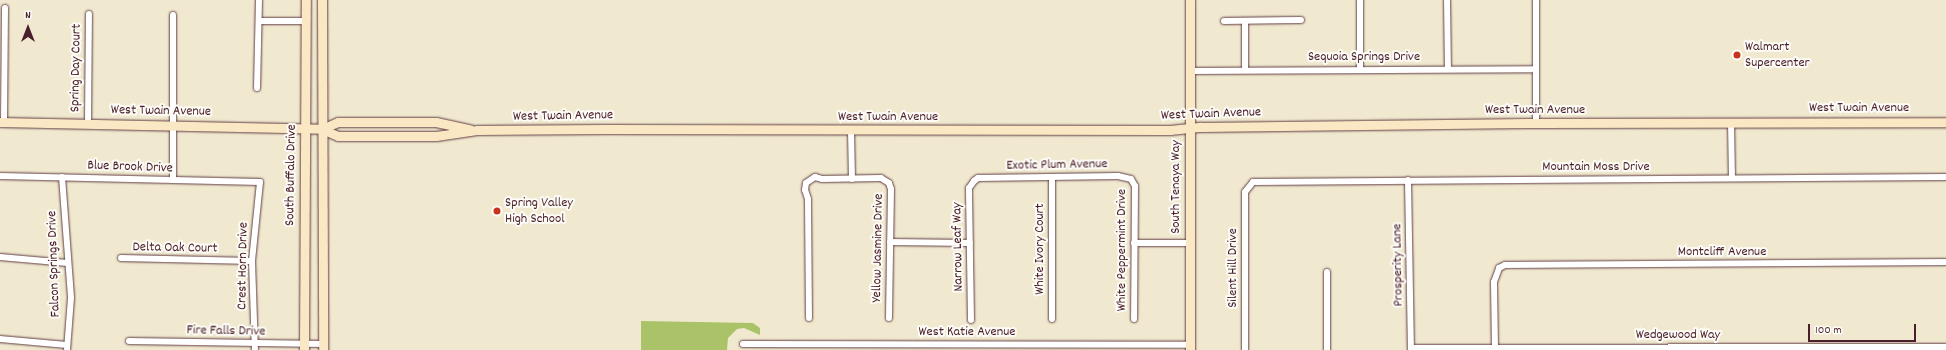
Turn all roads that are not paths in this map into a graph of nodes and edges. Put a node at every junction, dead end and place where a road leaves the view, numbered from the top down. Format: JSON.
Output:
{"nodes":[{"id":1,"x":259,"y":0,"type":"edge"},
{"id":2,"x":306,"y":0,"type":"edge"},
{"id":3,"x":322,"y":0,"type":"edge"},
{"id":4,"x":1190,"y":0,"type":"edge"},
{"id":5,"x":1360,"y":0,"type":"edge"},
{"id":6,"x":1448,"y":0,"type":"edge"},
{"id":7,"x":1536,"y":0,"type":"edge"},
{"id":8,"x":5,"y":8,"type":"dead end"},
{"id":9,"x":89,"y":14,"type":"dead end"},
{"id":10,"x":173,"y":15,"type":"dead end"},
{"id":11,"x":1301,"y":20,"type":"dead end"},
{"id":12,"x":259,"y":21,"type":"junction"},
{"id":13,"x":306,"y":21,"type":"junction"},
{"id":14,"x":1224,"y":21,"type":"dead end"},
{"id":15,"x":1245,"y":21,"type":"junction"},
{"id":16,"x":1535,"y":68,"type":"junction"},
{"id":17,"x":1360,"y":69,"type":"junction"},
{"id":18,"x":1448,"y":69,"type":"junction"},
{"id":19,"x":1192,"y":70,"type":"junction"},
{"id":20,"x":1245,"y":70,"type":"junction"},
{"id":21,"x":257,"y":88,"type":"dead end"},
{"id":22,"x":2,"y":122,"type":"edge"},
{"id":23,"x":1731,"y":122,"type":"junction"},
{"id":24,"x":1946,"y":122,"type":"edge"},
{"id":25,"x":1536,"y":123,"type":"junction"},
{"id":26,"x":88,"y":124,"type":"junction"},
{"id":27,"x":172,"y":125,"type":"junction"},
{"id":28,"x":305,"y":128,"type":"junction"},
{"id":29,"x":1190,"y":128,"type":"junction"},
{"id":30,"x":322,"y":129,"type":"junction"},
{"id":31,"x":477,"y":130,"type":"junction"},
{"id":32,"x":852,"y":131,"type":"junction"},
{"id":33,"x":0,"y":176,"type":"edge"},
{"id":34,"x":62,"y":177,"type":"junction"},
{"id":35,"x":1946,"y":177,"type":"edge"},
{"id":36,"x":978,"y":178,"type":"joint"},
{"id":37,"x":1052,"y":178,"type":"junction"},
{"id":38,"x":1732,"y":178,"type":"junction"},
{"id":39,"x":852,"y":179,"type":"junction"},
{"id":40,"x":173,"y":180,"type":"junction"},
{"id":41,"x":1408,"y":180,"type":"junction"},
{"id":42,"x":1134,"y":181,"type":"joint"},
{"id":43,"x":260,"y":182,"type":"joint"},
{"id":44,"x":1249,"y":186,"type":"joint"},
{"id":45,"x":890,"y":242,"type":"junction"},
{"id":46,"x":970,"y":243,"type":"junction"},
{"id":47,"x":1134,"y":243,"type":"junction"},
{"id":48,"x":1190,"y":243,"type":"junction"},
{"id":49,"x":0,"y":258,"type":"edge"},
{"id":50,"x":121,"y":258,"type":"dead end"},
{"id":51,"x":252,"y":261,"type":"junction"},
{"id":52,"x":1946,"y":262,"type":"edge"},
{"id":53,"x":68,"y":263,"type":"junction"},
{"id":54,"x":1327,"y":272,"type":"dead end"},
{"id":55,"x":809,"y":318,"type":"dead end"},
{"id":56,"x":889,"y":318,"type":"dead end"},
{"id":57,"x":1052,"y":319,"type":"dead end"},
{"id":58,"x":1134,"y":319,"type":"dead end"},
{"id":59,"x":971,"y":320,"type":"dead end"},
{"id":60,"x":0,"y":339,"type":"edge"},
{"id":61,"x":129,"y":341,"type":"dead end"},
{"id":62,"x":743,"y":344,"type":"dead end"},
{"id":63,"x":255,"y":347,"type":"edge"},
{"id":64,"x":304,"y":347,"type":"edge"},
{"id":65,"x":323,"y":347,"type":"edge"},
{"id":66,"x":1190,"y":347,"type":"edge"},
{"id":67,"x":1946,"y":347,"type":"edge"},
{"id":68,"x":67,"y":348,"type":"edge"},
{"id":69,"x":1495,"y":348,"type":"junction"},
{"id":70,"x":1411,"y":349,"type":"edge"},
{"id":71,"x":1713,"y":349,"type":"edge"},
{"id":72,"x":1245,"y":350,"type":"edge"},
{"id":73,"x":1327,"y":350,"type":"edge"}],
"edges":[{"from":1,"to":12,"type":"street"},
{"from":2,"to":13,"type":"street","name":"South Buffalo Drive"},
{"from":3,"to":30,"type":"street"},
{"from":4,"to":19,"type":"street","name":"South Tenaya Way"},
{"from":5,"to":17,"type":"street"},
{"from":6,"to":18,"type":"street"},
{"from":7,"to":16,"type":"street"},
{"from":8,"to":22,"type":"street"},
{"from":9,"to":26,"type":"street","name":"Spring Day Court"},
{"from":10,"to":27,"type":"street"},
{"from":11,"to":15,"type":"street"},
{"from":12,"to":13,"type":"street"},
{"from":12,"to":21,"type":"street"},
{"from":13,"to":28,"type":"street","name":"South Buffalo Drive"},
{"from":14,"to":15,"type":"street"},
{"from":15,"to":20,"type":"street"},
{"from":16,"to":18,"type":"street","name":"Sequoia Springs Drive"},
{"from":16,"to":25,"type":"street"},
{"from":17,"to":18,"type":"street","name":"Sequoia Springs Drive"},
{"from":17,"to":20,"type":"street","name":"Sequoia Springs Drive"},
{"from":19,"to":20,"type":"street","name":"Sequoia Springs Drive"},
{"from":19,"to":29,"type":"street","name":"South Tenaya Way"},
{"from":22,"to":26,"type":"street","name":"West Twain Avenue"},
{"from":23,"to":24,"type":"street","name":"West Twain Avenue"},
{"from":23,"to":25,"type":"street","name":"West Twain Avenue"},
{"from":23,"to":38,"type":"street"},
{"from":25,"to":29,"type":"street","name":"West Twain Avenue"},
{"from":26,"to":27,"type":"street","name":"West Twain Avenue"},
{"from":27,"to":28,"type":"street","name":"West Twain Avenue"},
{"from":27,"to":40,"type":"street"},
{"from":28,"to":30,"type":"street","name":"West Twain Avenue"},
{"from":28,"to":64,"type":"street","name":"South Buffalo Drive"},
{"from":29,"to":32,"type":"street","name":"West Twain Avenue"},
{"from":29,"to":48,"type":"street","name":"South Tenaya Way"},
{"from":30,"to":31,"type":"street","name":"West Twain Avenue"},
{"from":30,"to":31,"type":"street","name":"West Twain Avenue"},
{"from":30,"to":65,"type":"street"},
{"from":31,"to":32,"type":"street","name":"West Twain Avenue"},
{"from":32,"to":39,"type":"street"},
{"from":33,"to":34,"type":"street","name":"Blue Brook Drive"},
{"from":34,"to":40,"type":"street","name":"Blue Brook Drive"},
{"from":34,"to":53,"type":"street","name":"Falcon Springs Drive"},
{"from":35,"to":38,"type":"street","name":"Mountain Moss Drive"},
{"from":36,"to":37,"type":"street","name":"Exotic Plum Avenue"},
{"from":36,"to":46,"type":"street","name":"Narrow Leaf Way"},
{"from":37,"to":42,"type":"street","name":"Exotic Plum Avenue"},
{"from":37,"to":57,"type":"street","name":"White Ivory Court"},
{"from":38,"to":41,"type":"street","name":"Mountain Moss Drive"},
{"from":39,"to":45,"type":"street","name":"Yellow Jasmine Drive"},
{"from":39,"to":55,"type":"street"},
{"from":40,"to":43,"type":"street","name":"Blue Brook Drive"},
{"from":41,"to":44,"type":"street","name":"Mountain Moss Drive"},
{"from":41,"to":70,"type":"street","name":"Prosperity Lane"},
{"from":42,"to":47,"type":"street","name":"White Peppermint Drive"},
{"from":43,"to":51,"type":"street","name":"Crest Horn Drive"},
{"from":44,"to":72,"type":"street","name":"Silent Hill Drive"},
{"from":45,"to":46,"type":"street"},
{"from":45,"to":56,"type":"street","name":"Yellow Jasmine Drive"},
{"from":46,"to":59,"type":"street","name":"Narrow Leaf Way"},
{"from":47,"to":48,"type":"street"},
{"from":47,"to":58,"type":"street","name":"White Peppermint Drive"},
{"from":48,"to":66,"type":"street","name":"South Tenaya Way"},
{"from":49,"to":53,"type":"street"},
{"from":50,"to":51,"type":"street","name":"Delta Oak Court"},
{"from":51,"to":63,"type":"street","name":"Crest Horn Drive"},
{"from":52,"to":69,"type":"street","name":"Montcliff Avenue"},
{"from":53,"to":68,"type":"street","name":"Falcon Springs Drive"},
{"from":54,"to":73,"type":"street"},
{"from":60,"to":68,"type":"street"},
{"from":61,"to":63,"type":"street","name":"Fire Falls Drive"},
{"from":62,"to":66,"type":"street","name":"West Katie Avenue"},
{"from":63,"to":64,"type":"street","name":"Fire Falls Drive"},
{"from":64,"to":65,"type":"street","name":"Fire Falls Drive"},
{"from":67,"to":71,"type":"street","name":"Wedgewood Way"},
{"from":69,"to":70,"type":"street","name":"Wedgewood Way"},
{"from":69,"to":71,"type":"street","name":"Wedgewood Way"}]}
